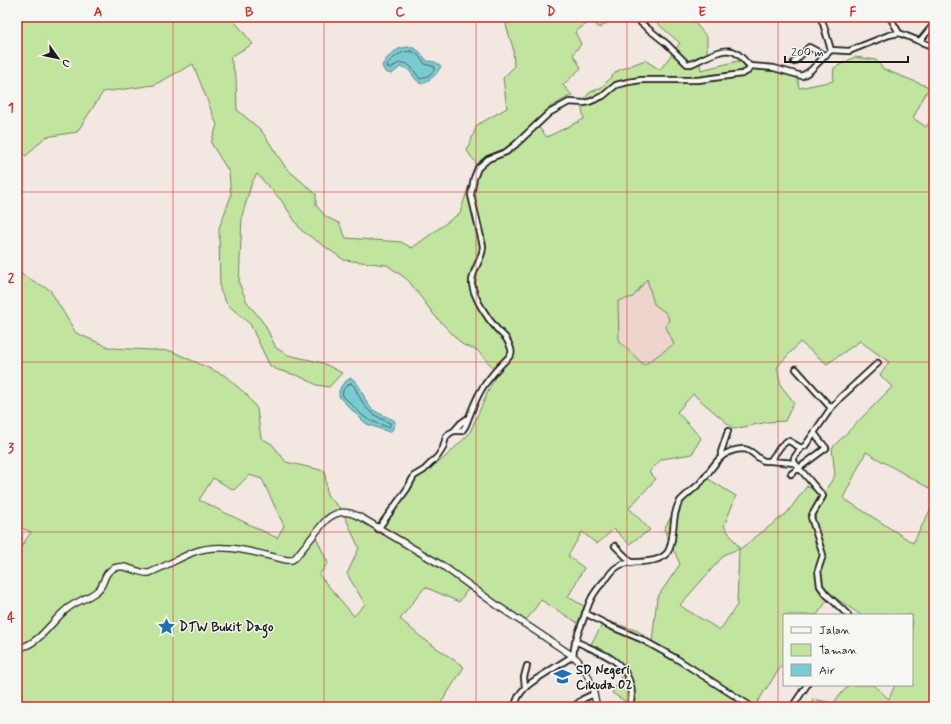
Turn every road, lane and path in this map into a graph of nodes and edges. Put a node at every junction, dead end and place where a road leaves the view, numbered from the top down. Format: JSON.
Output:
{"nodes":[{"id":1,"x":648,"y":17,"type":"edge"},
{"id":2,"x":820,"y":17,"type":"edge"},
{"id":3,"x":890,"y":17,"type":"edge"},
{"id":4,"x":934,"y":24,"type":"edge"},
{"id":5,"x":899,"y":33,"type":"junction"},
{"id":6,"x":920,"y":41,"type":"junction"},
{"id":7,"x":934,"y":47,"type":"edge"},
{"id":8,"x":831,"y":50,"type":"junction"},
{"id":9,"x":826,"y":56,"type":"junction"},
{"id":10,"x":794,"y":62,"type":"dead end"},
{"id":11,"x":750,"y":66,"type":"junction"},
{"id":12,"x":878,"y":363,"type":"dead end"},
{"id":13,"x":796,"y":370,"type":"dead end"},
{"id":14,"x":831,"y":408,"type":"junction"},
{"id":15,"x":728,"y":430,"type":"dead end"},
{"id":16,"x":814,"y":433,"type":"junction"},
{"id":17,"x":801,"y":448,"type":"junction"},
{"id":18,"x":721,"y":457,"type":"junction"},
{"id":19,"x":770,"y":461,"type":"junction"},
{"id":20,"x":795,"y":463,"type":"junction"},
{"id":21,"x":798,"y":468,"type":"junction"},
{"id":22,"x":791,"y":474,"type":"dead end"},
{"id":23,"x":378,"y":529,"type":"junction"},
{"id":24,"x":615,"y":546,"type":"dead end"},
{"id":25,"x":632,"y":563,"type":"junction"},
{"id":26,"x":585,"y":613,"type":"junction"},
{"id":27,"x":847,"y":614,"type":"edge"},
{"id":28,"x":575,"y":642,"type":"junction"},
{"id":29,"x":17,"y":648,"type":"edge"},
{"id":30,"x":573,"y":656,"type":"junction"},
{"id":31,"x":527,"y":666,"type":"dead end"},
{"id":32,"x":805,"y":686,"type":"edge"},
{"id":33,"x":525,"y":687,"type":"junction"},
{"id":34,"x":594,"y":694,"type":"junction"},
{"id":35,"x":515,"y":707,"type":"edge"},
{"id":36,"x":573,"y":707,"type":"edge"},
{"id":37,"x":597,"y":707,"type":"edge"},
{"id":38,"x":630,"y":707,"type":"edge"},
{"id":39,"x":752,"y":707,"type":"edge"},
{"id":40,"x":792,"y":707,"type":"edge"}],
"edges":[{"from":1,"to":11,"type":"street"},
{"from":2,"to":8,"type":"street"},
{"from":3,"to":5,"type":"street"},
{"from":4,"to":6,"type":"street"},
{"from":5,"to":6,"type":"street"},
{"from":5,"to":8,"type":"street"},
{"from":6,"to":7,"type":"street"},
{"from":8,"to":9,"type":"street"},
{"from":9,"to":10,"type":"street"},
{"from":9,"to":11,"type":"street"},
{"from":11,"to":23,"type":"street"},
{"from":12,"to":14,"type":"street"},
{"from":13,"to":14,"type":"street"},
{"from":14,"to":16,"type":"street"},
{"from":15,"to":18,"type":"street"},
{"from":16,"to":17,"type":"street"},
{"from":16,"to":21,"type":"street"},
{"from":17,"to":19,"type":"street"},
{"from":17,"to":20,"type":"street"},
{"from":18,"to":19,"type":"street"},
{"from":18,"to":25,"type":"street"},
{"from":19,"to":20,"type":"street"},
{"from":20,"to":21,"type":"street"},
{"from":21,"to":22,"type":"street"},
{"from":21,"to":27,"type":"street"},
{"from":23,"to":29,"type":"street"},
{"from":23,"to":30,"type":"street"},
{"from":24,"to":25,"type":"street"},
{"from":25,"to":26,"type":"street"},
{"from":26,"to":28,"type":"street"},
{"from":26,"to":39,"type":"street"},
{"from":28,"to":30,"type":"street"},
{"from":28,"to":38,"type":"street"},
{"from":30,"to":33,"type":"street"},
{"from":30,"to":34,"type":"street"},
{"from":31,"to":33,"type":"street"},
{"from":32,"to":40,"type":"street"},
{"from":33,"to":35,"type":"street"},
{"from":34,"to":36,"type":"street"},
{"from":34,"to":37,"type":"street"}]}
